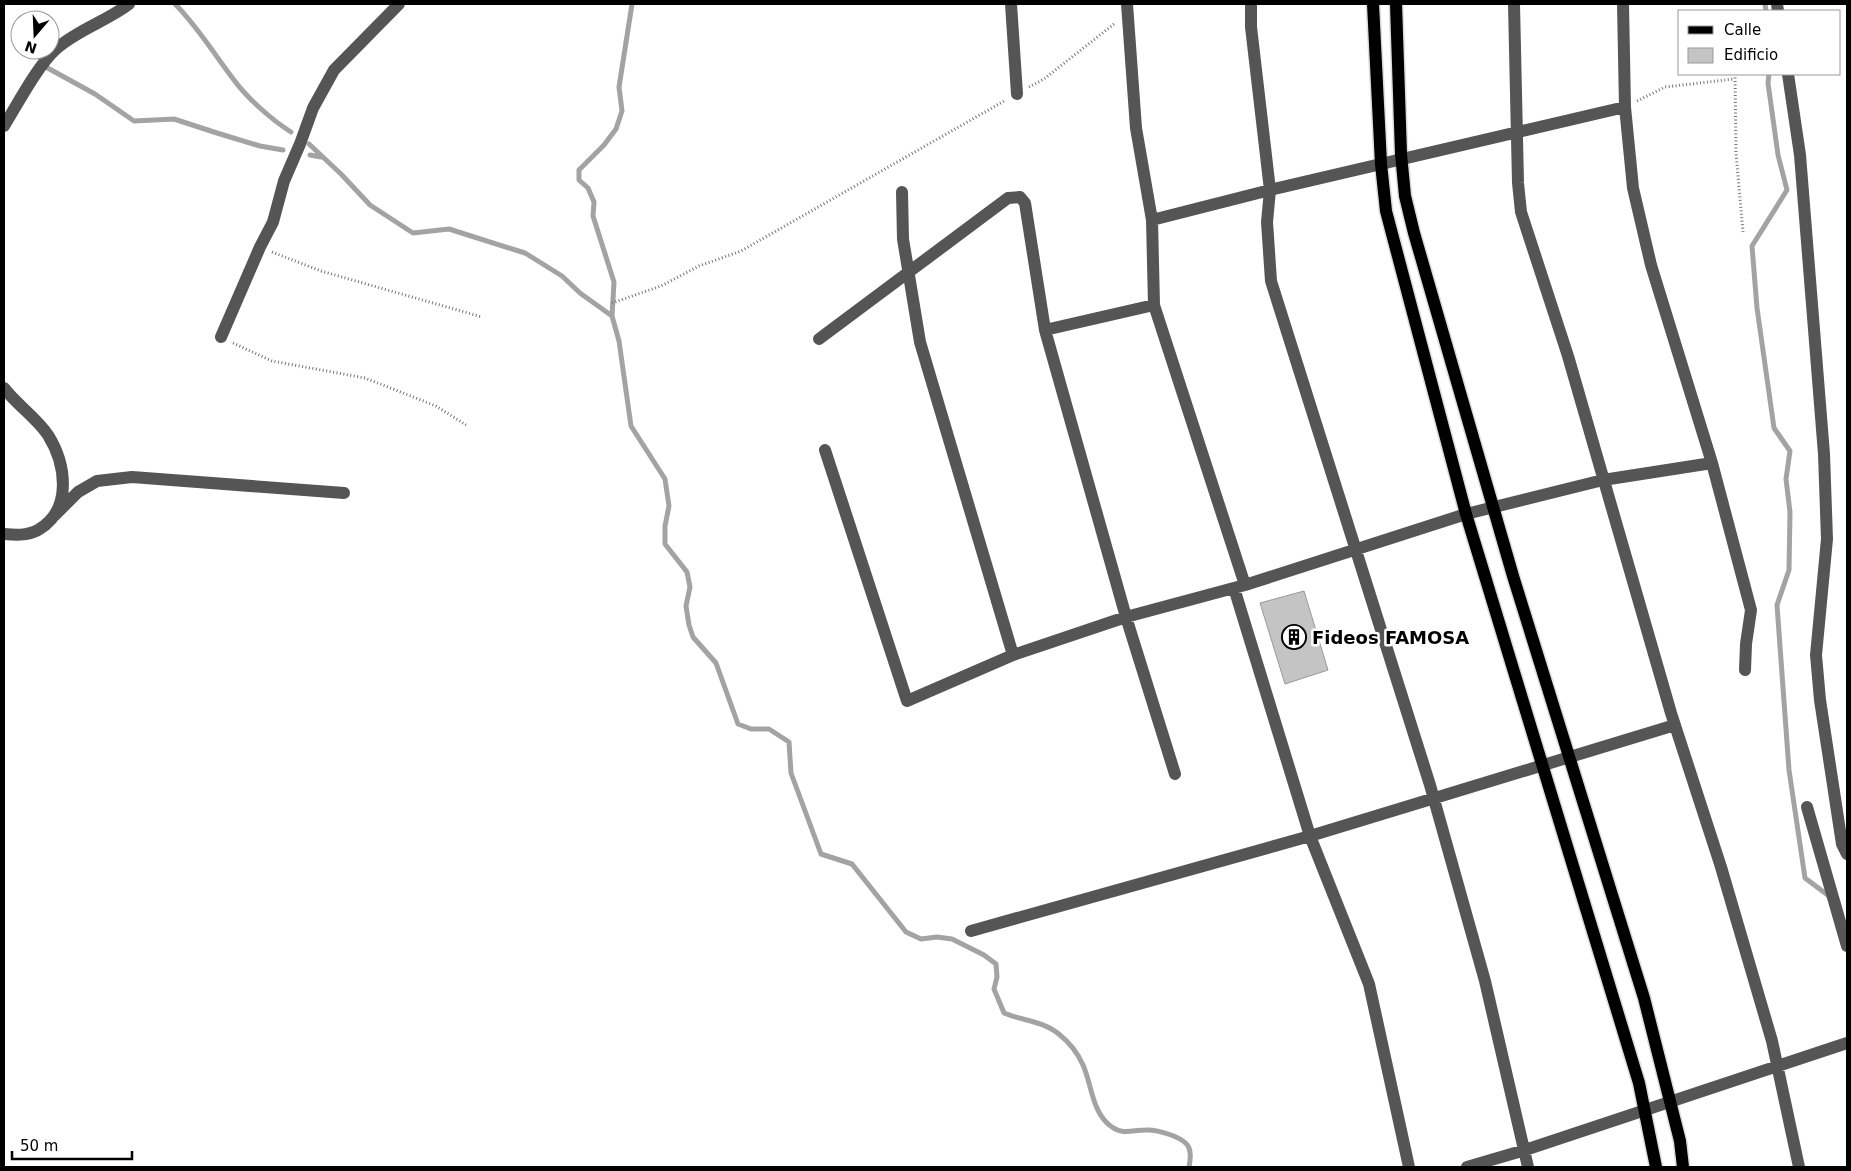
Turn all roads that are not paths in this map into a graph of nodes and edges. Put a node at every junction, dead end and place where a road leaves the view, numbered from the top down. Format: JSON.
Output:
{"nodes":[{"id":1,"x":129,"y":4,"type":"edge"},
{"id":2,"x":398,"y":4,"type":"edge"},
{"id":3,"x":1011,"y":4,"type":"edge"},
{"id":4,"x":1251,"y":4,"type":"edge"},
{"id":5,"x":1373,"y":4,"type":"edge"},
{"id":6,"x":1396,"y":4,"type":"edge"},
{"id":7,"x":1514,"y":4,"type":"edge"},
{"id":8,"x":1623,"y":4,"type":"edge"},
{"id":9,"x":1127,"y":8,"type":"edge"},
{"id":10,"x":1788,"y":75,"type":"edge"},
{"id":11,"x":1017,"y":94,"type":"road end"},
{"id":12,"x":1625,"y":107,"type":"junction"},
{"id":13,"x":4,"y":126,"type":"edge"},
{"id":14,"x":1516,"y":133,"type":"junction"},
{"id":15,"x":1401,"y":159,"type":"junction"},
{"id":16,"x":1381,"y":164,"type":"junction"},
{"id":17,"x":1270,"y":190,"type":"junction"},
{"id":18,"x":902,"y":192,"type":"dead end"},
{"id":19,"x":1152,"y":220,"type":"junction"},
{"id":20,"x":908,"y":272,"type":"junction"},
{"id":21,"x":1154,"y":305,"type":"junction"},
{"id":22,"x":1045,"y":330,"type":"junction"},
{"id":23,"x":221,"y":337,"type":"road end"},
{"id":24,"x":819,"y":339,"type":"dead end"},
{"id":25,"x":4,"y":388,"type":"edge"},
{"id":26,"x":825,"y":450,"type":"dead end"},
{"id":27,"x":1712,"y":462,"type":"junction"},
{"id":28,"x":1603,"y":480,"type":"junction"},
{"id":29,"x":344,"y":492,"type":"dead end"},
{"id":30,"x":1493,"y":507,"type":"junction"},
{"id":31,"x":1466,"y":514,"type":"junction"},
{"id":32,"x":54,"y":516,"type":"junction"},
{"id":33,"x":4,"y":534,"type":"edge"},
{"id":34,"x":1356,"y":549,"type":"junction"},
{"id":35,"x":1240,"y":587,"type":"junction"},
{"id":36,"x":1126,"y":617,"type":"junction"},
{"id":37,"x":1013,"y":655,"type":"junction"},
{"id":38,"x":1745,"y":670,"type":"dead end"},
{"id":39,"x":1674,"y":725,"type":"junction"},
{"id":40,"x":1570,"y":757,"type":"junction"},
{"id":41,"x":1543,"y":766,"type":"junction"},
{"id":42,"x":1175,"y":774,"type":"dead end"},
{"id":43,"x":1433,"y":799,"type":"junction"},
{"id":44,"x":1807,"y":807,"type":"dead end"},
{"id":45,"x":1310,"y":836,"type":"junction"},
{"id":46,"x":1847,"y":854,"type":"edge"},
{"id":47,"x":971,"y":931,"type":"dead end"},
{"id":48,"x":1847,"y":946,"type":"edge"},
{"id":49,"x":1847,"y":1043,"type":"edge"},
{"id":50,"x":1777,"y":1067,"type":"junction"},
{"id":51,"x":1669,"y":1101,"type":"junction"},
{"id":52,"x":1645,"y":1110,"type":"junction"},
{"id":53,"x":1525,"y":1150,"type":"junction"},
{"id":54,"x":1409,"y":1167,"type":"edge"},
{"id":55,"x":1467,"y":1167,"type":"edge"},
{"id":56,"x":1528,"y":1167,"type":"edge"},
{"id":57,"x":1656,"y":1167,"type":"edge"},
{"id":58,"x":1684,"y":1167,"type":"edge"},
{"id":59,"x":1799,"y":1167,"type":"edge"}],
"edges":[{"from":1,"to":13,"type":"street"},
{"from":2,"to":23,"type":"street"},
{"from":3,"to":11,"type":"street"},
{"from":4,"to":17,"type":"street"},
{"from":5,"to":16,"type":"main road"},
{"from":6,"to":15,"type":"main road"},
{"from":7,"to":14,"type":"street"},
{"from":8,"to":12,"type":"street"},
{"from":9,"to":19,"type":"street"},
{"from":10,"to":46,"type":"street"},
{"from":12,"to":14,"type":"street"},
{"from":12,"to":27,"type":"street"},
{"from":14,"to":15,"type":"street"},
{"from":14,"to":28,"type":"street"},
{"from":15,"to":16,"type":"street"},
{"from":15,"to":30,"type":"main road"},
{"from":16,"to":17,"type":"street"},
{"from":16,"to":31,"type":"main road"},
{"from":17,"to":19,"type":"street"},
{"from":17,"to":34,"type":"street"},
{"from":18,"to":20,"type":"street"},
{"from":19,"to":21,"type":"street"},
{"from":20,"to":22,"type":"street"},
{"from":20,"to":24,"type":"street"},
{"from":20,"to":37,"type":"street"},
{"from":21,"to":22,"type":"street"},
{"from":21,"to":35,"type":"street"},
{"from":22,"to":36,"type":"street"},
{"from":25,"to":32,"type":"street"},
{"from":26,"to":37,"type":"street"},
{"from":27,"to":28,"type":"street"},
{"from":27,"to":38,"type":"street"},
{"from":28,"to":30,"type":"street"},
{"from":28,"to":39,"type":"street"},
{"from":29,"to":32,"type":"street"},
{"from":30,"to":31,"type":"street"},
{"from":30,"to":40,"type":"main road"},
{"from":31,"to":34,"type":"street"},
{"from":31,"to":41,"type":"main road"},
{"from":32,"to":33,"type":"street"},
{"from":34,"to":35,"type":"street"},
{"from":34,"to":43,"type":"street"},
{"from":35,"to":36,"type":"street"},
{"from":35,"to":45,"type":"street"},
{"from":36,"to":37,"type":"street"},
{"from":36,"to":42,"type":"street"},
{"from":39,"to":40,"type":"street"},
{"from":39,"to":50,"type":"street"},
{"from":40,"to":41,"type":"street"},
{"from":40,"to":51,"type":"main road"},
{"from":41,"to":43,"type":"street"},
{"from":41,"to":52,"type":"main road"},
{"from":43,"to":45,"type":"street"},
{"from":43,"to":53,"type":"street"},
{"from":44,"to":48,"type":"street"},
{"from":45,"to":47,"type":"street"},
{"from":45,"to":54,"type":"street"},
{"from":49,"to":50,"type":"street"},
{"from":50,"to":51,"type":"street"},
{"from":50,"to":59,"type":"street"},
{"from":51,"to":52,"type":"street"},
{"from":51,"to":58,"type":"main road"},
{"from":52,"to":53,"type":"street"},
{"from":52,"to":57,"type":"main road"},
{"from":53,"to":55,"type":"street"},
{"from":53,"to":56,"type":"street"}]}
